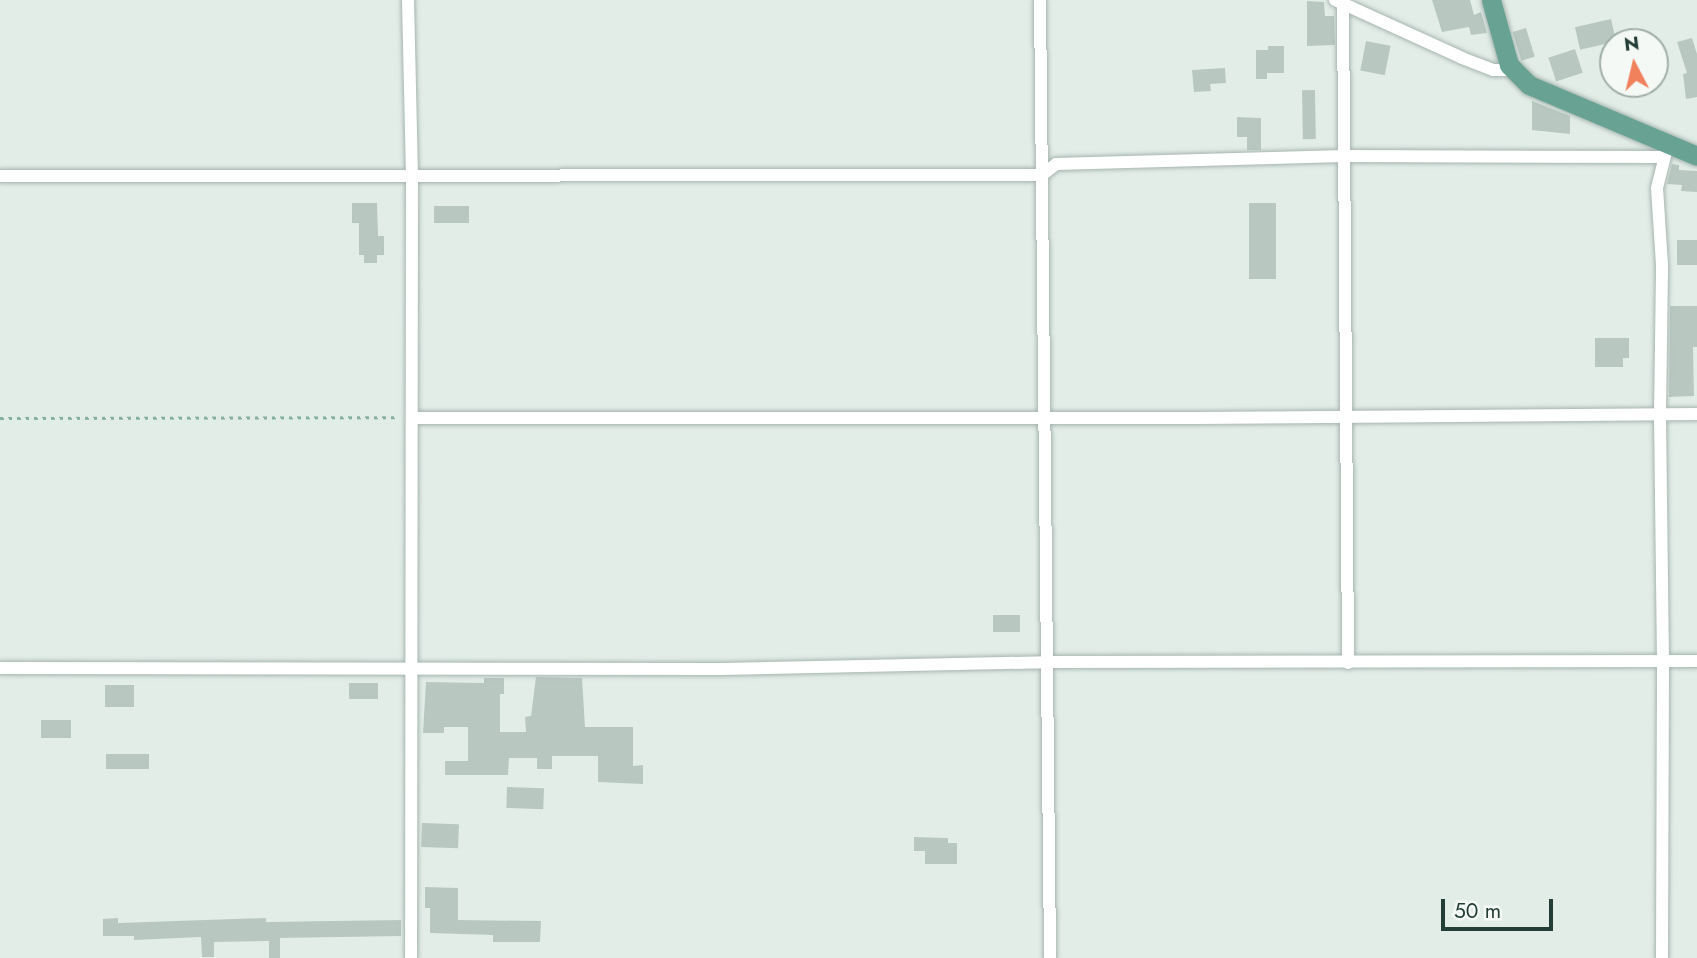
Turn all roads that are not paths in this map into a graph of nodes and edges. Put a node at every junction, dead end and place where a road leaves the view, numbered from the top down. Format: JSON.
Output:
{"nodes":[{"id":1,"x":408,"y":0,"type":"edge"},
{"id":2,"x":1040,"y":0,"type":"edge"},
{"id":3,"x":1491,"y":0,"type":"edge"},
{"id":4,"x":1339,"y":2,"type":"edge"},
{"id":5,"x":1512,"y":71,"type":"junction"},
{"id":6,"x":1666,"y":151,"type":"junction"},
{"id":7,"x":1344,"y":156,"type":"junction"},
{"id":8,"x":1697,"y":156,"type":"edge"},
{"id":9,"x":1042,"y":174,"type":"junction"},
{"id":10,"x":0,"y":176,"type":"edge"},
{"id":11,"x":412,"y":176,"type":"junction"},
{"id":12,"x":1660,"y":414,"type":"junction"},
{"id":13,"x":1697,"y":414,"type":"edge"},
{"id":14,"x":1347,"y":415,"type":"junction"},
{"id":15,"x":1045,"y":416,"type":"junction"},
{"id":16,"x":412,"y":418,"type":"junction"},
{"id":17,"x":1663,"y":661,"type":"junction"},
{"id":18,"x":1697,"y":661,"type":"edge"},
{"id":19,"x":1046,"y":662,"type":"junction"},
{"id":20,"x":1348,"y":663,"type":"junction"},
{"id":21,"x":0,"y":667,"type":"edge"},
{"id":22,"x":410,"y":667,"type":"junction"},
{"id":23,"x":411,"y":958,"type":"edge"},
{"id":24,"x":1050,"y":958,"type":"edge"},
{"id":25,"x":1662,"y":958,"type":"edge"}],
"edges":[{"from":1,"to":11,"type":"street"},
{"from":2,"to":9,"type":"street"},
{"from":3,"to":5,"type":"main road"},
{"from":4,"to":5,"type":"street"},
{"from":4,"to":7,"type":"street"},
{"from":5,"to":6,"type":"main road"},
{"from":6,"to":7,"type":"street"},
{"from":6,"to":8,"type":"main road"},
{"from":6,"to":12,"type":"street"},
{"from":7,"to":9,"type":"street"},
{"from":7,"to":14,"type":"street"},
{"from":9,"to":11,"type":"street"},
{"from":9,"to":15,"type":"street"},
{"from":10,"to":11,"type":"street"},
{"from":11,"to":16,"type":"street"},
{"from":12,"to":13,"type":"street"},
{"from":12,"to":14,"type":"street"},
{"from":12,"to":17,"type":"street"},
{"from":14,"to":15,"type":"street"},
{"from":14,"to":20,"type":"street"},
{"from":15,"to":16,"type":"street"},
{"from":15,"to":19,"type":"street"},
{"from":16,"to":22,"type":"street"},
{"from":17,"to":18,"type":"street"},
{"from":17,"to":20,"type":"street"},
{"from":17,"to":25,"type":"street"},
{"from":19,"to":20,"type":"street"},
{"from":19,"to":22,"type":"street"},
{"from":19,"to":24,"type":"street"},
{"from":21,"to":22,"type":"street"},
{"from":22,"to":23,"type":"street"}]}
